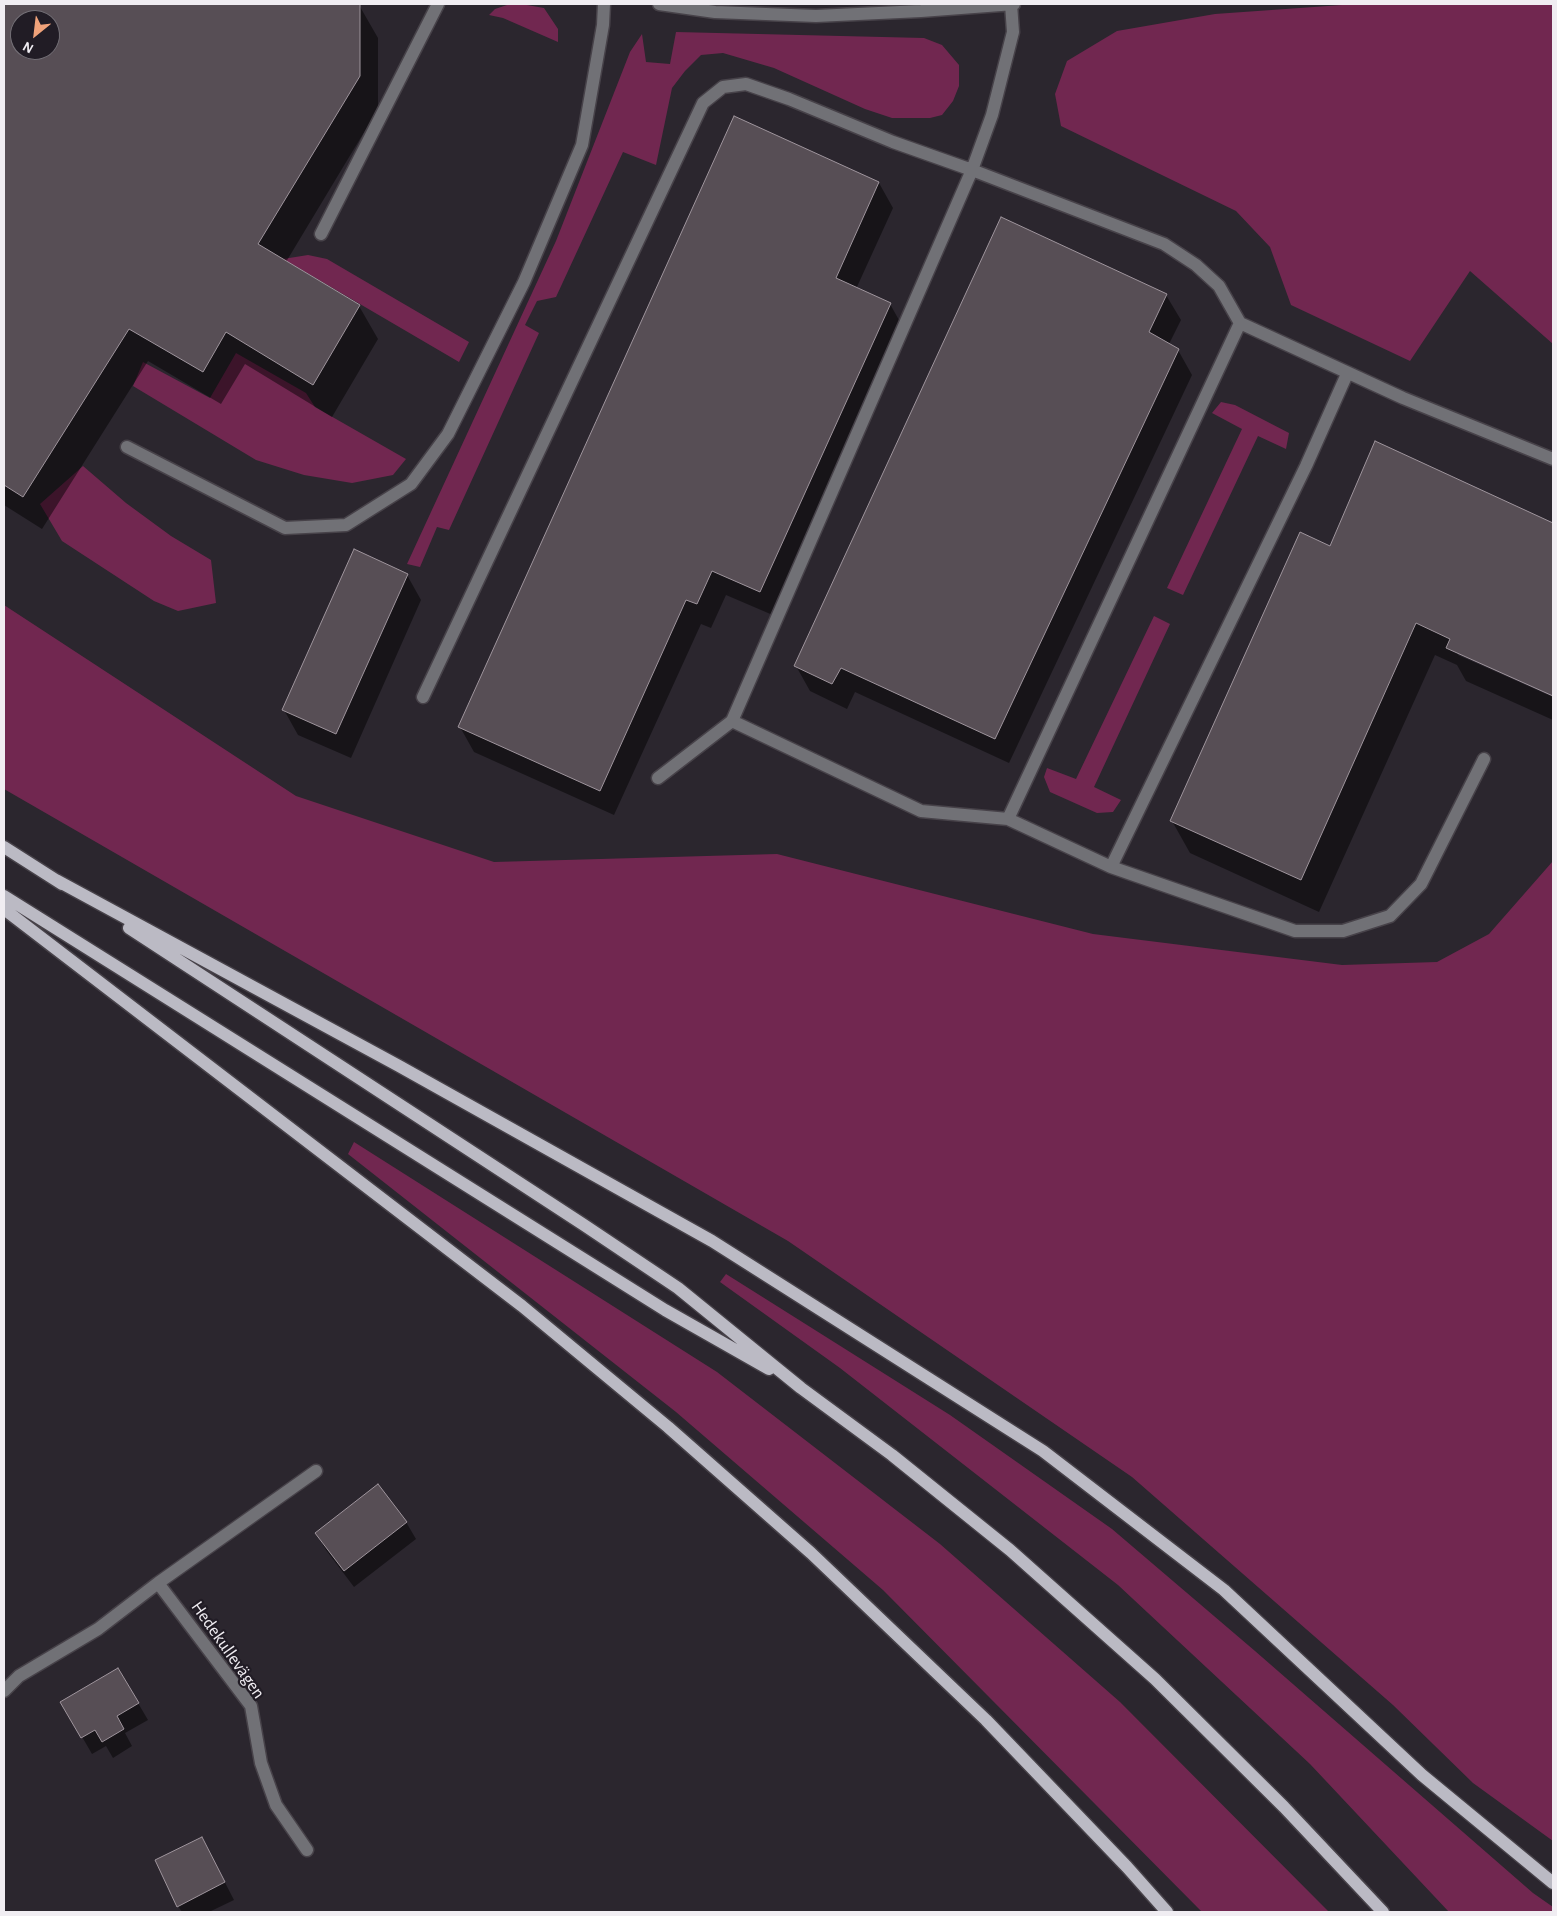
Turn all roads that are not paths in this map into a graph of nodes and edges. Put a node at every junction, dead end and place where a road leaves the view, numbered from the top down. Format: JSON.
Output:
{"nodes":[{"id":1,"x":438,"y":4,"type":"edge"},
{"id":2,"x":604,"y":4,"type":"edge"},
{"id":3,"x":658,"y":4,"type":"edge"},
{"id":4,"x":1012,"y":4,"type":"edge"},
{"id":5,"x":920,"y":8,"type":"edge"},
{"id":6,"x":972,"y":170,"type":"junction"},
{"id":7,"x":320,"y":234,"type":"dead end"},
{"id":8,"x":1240,"y":323,"type":"junction"},
{"id":9,"x":1347,"y":374,"type":"junction"},
{"id":10,"x":127,"y":447,"type":"dead end"},
{"id":11,"x":1553,"y":459,"type":"edge"},
{"id":12,"x":423,"y":696,"type":"dead end"},
{"id":13,"x":732,"y":721,"type":"junction"},
{"id":14,"x":1484,"y":758,"type":"dead end"},
{"id":15,"x":658,"y":778,"type":"dead end"},
{"id":16,"x":1008,"y":819,"type":"junction"},
{"id":17,"x":4,"y":847,"type":"edge"},
{"id":18,"x":1111,"y":867,"type":"junction"},
{"id":19,"x":56,"y":880,"type":"junction"},
{"id":20,"x":4,"y":896,"type":"edge"},
{"id":21,"x":4,"y":909,"type":"edge"},
{"id":22,"x":801,"y":1388,"type":"junction"},
{"id":23,"x":316,"y":1471,"type":"dead end"},
{"id":24,"x":158,"y":1583,"type":"junction"},
{"id":25,"x":4,"y":1690,"type":"edge"},
{"id":26,"x":307,"y":1850,"type":"dead end"},
{"id":27,"x":1553,"y":1883,"type":"edge"},
{"id":28,"x":1167,"y":1912,"type":"edge"},
{"id":29,"x":1383,"y":1912,"type":"edge"}],
"edges":[{"from":1,"to":7,"type":"street"},
{"from":2,"to":10,"type":"street"},
{"from":3,"to":5,"type":"street"},
{"from":4,"to":5,"type":"street"},
{"from":4,"to":6,"type":"street"},
{"from":6,"to":8,"type":"street"},
{"from":6,"to":12,"type":"street"},
{"from":6,"to":13,"type":"street"},
{"from":8,"to":9,"type":"street"},
{"from":8,"to":16,"type":"street"},
{"from":9,"to":11,"type":"street"},
{"from":9,"to":18,"type":"street"},
{"from":13,"to":15,"type":"street"},
{"from":13,"to":16,"type":"street"},
{"from":14,"to":18,"type":"street"},
{"from":16,"to":18,"type":"street"},
{"from":17,"to":19,"type":"main road"},
{"from":19,"to":22,"type":"main road"},
{"from":19,"to":27,"type":"main road"},
{"from":20,"to":22,"type":"main road"},
{"from":21,"to":28,"type":"main road"},
{"from":22,"to":29,"type":"main road"},
{"from":23,"to":24,"type":"street"},
{"from":24,"to":25,"type":"street"},
{"from":24,"to":26,"type":"street","name":"Hedekullevägen"}]}
